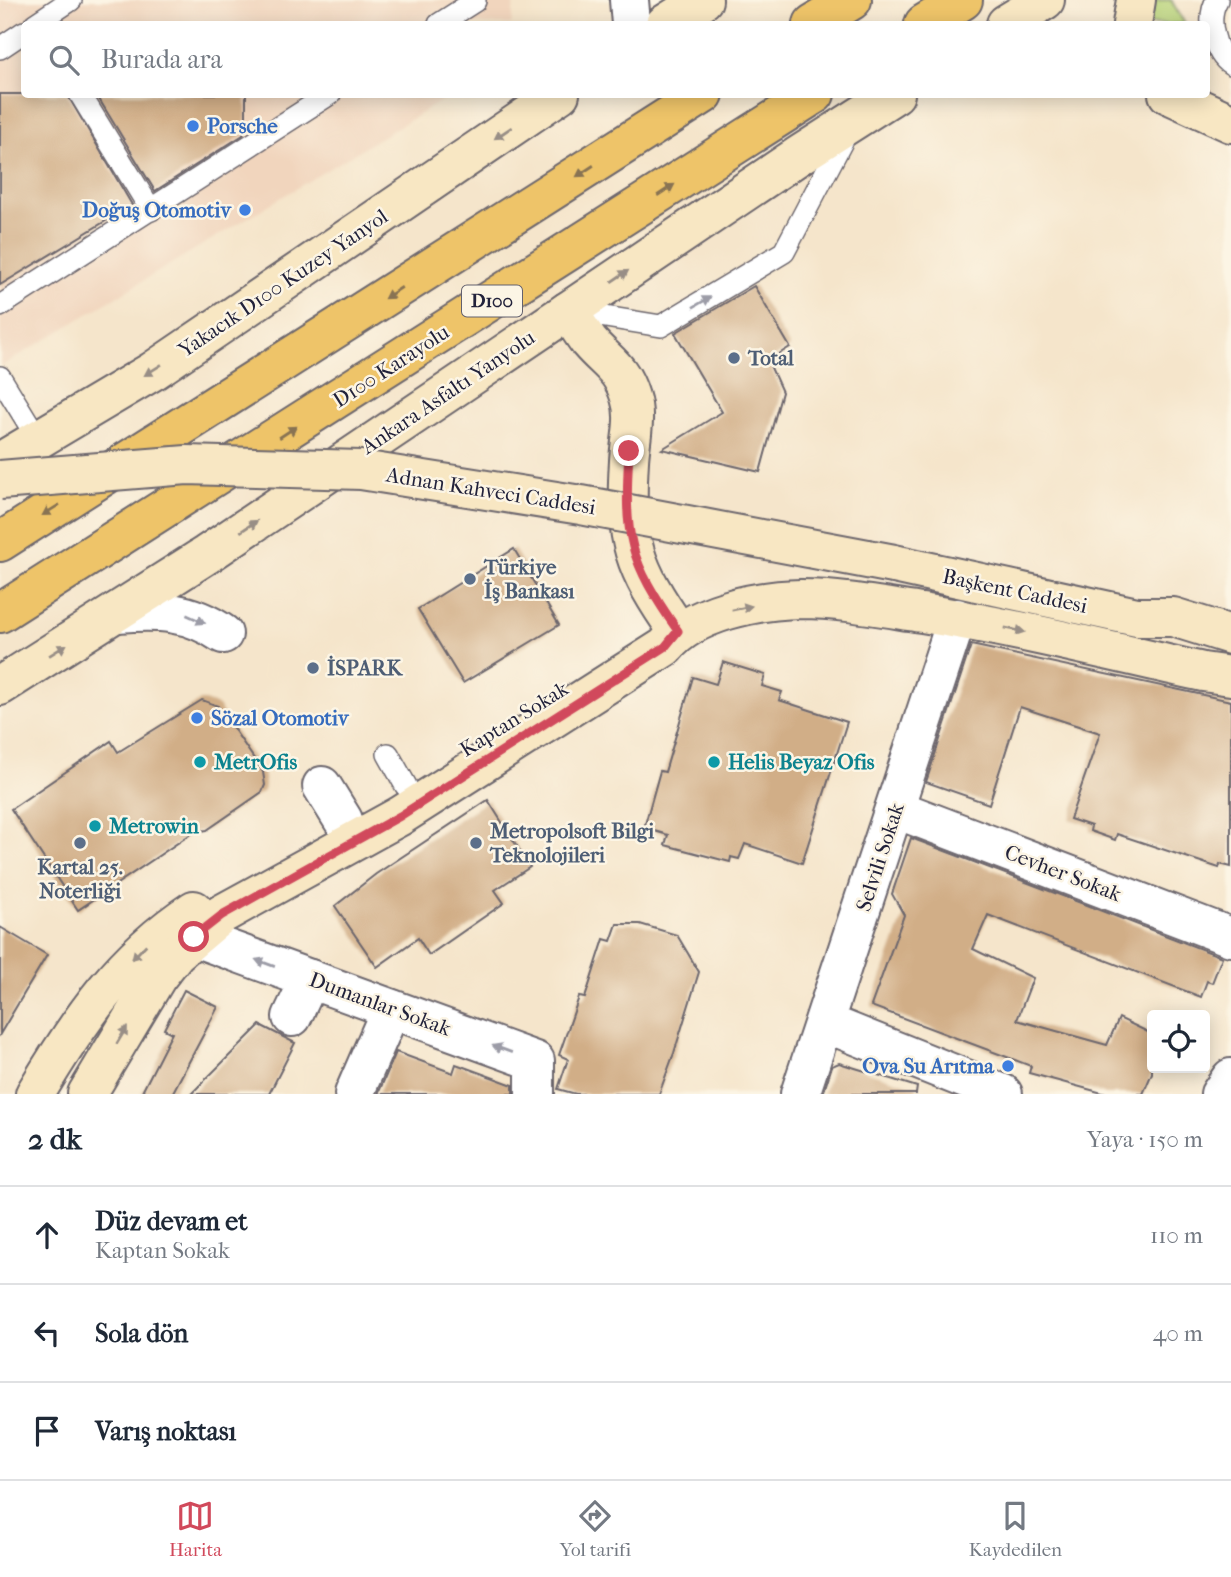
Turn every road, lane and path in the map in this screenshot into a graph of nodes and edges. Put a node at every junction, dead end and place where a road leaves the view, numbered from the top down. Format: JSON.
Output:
{"nodes":[{"id":1,"x":71,"y":0,"type":"edge"},
{"id":2,"x":629,"y":0,"type":"edge"},
{"id":3,"x":703,"y":0,"type":"edge"},
{"id":4,"x":852,"y":0,"type":"edge"},
{"id":5,"x":963,"y":0,"type":"edge"},
{"id":6,"x":1045,"y":0,"type":"edge"},
{"id":7,"x":1136,"y":0,"type":"edge"},
{"id":8,"x":1217,"y":0,"type":"edge"},
{"id":9,"x":475,"y":1,"type":"edge"},
{"id":10,"x":41,"y":21,"type":"edge"},
{"id":11,"x":444,"y":21,"type":"edge"},
{"id":12,"x":631,"y":21,"type":"edge"},
{"id":13,"x":670,"y":21,"type":"edge"},
{"id":14,"x":819,"y":21,"type":"edge"},
{"id":15,"x":929,"y":21,"type":"edge"},
{"id":16,"x":1011,"y":21,"type":"edge"},
{"id":17,"x":1132,"y":21,"type":"edge"},
{"id":18,"x":21,"y":34,"type":"edge"},
{"id":19,"x":0,"y":48,"type":"edge"},
{"id":20,"x":1231,"y":64,"type":"edge"},
{"id":21,"x":82,"y":98,"type":"edge"},
{"id":22,"x":324,"y":98,"type":"edge"},
{"id":23,"x":554,"y":98,"type":"edge"},
{"id":24,"x":698,"y":98,"type":"edge"},
{"id":25,"x":809,"y":98,"type":"edge"},
{"id":26,"x":889,"y":98,"type":"edge"},
{"id":27,"x":1177,"y":98,"type":"edge"},
{"id":28,"x":853,"y":121,"type":"junction"},
{"id":29,"x":1231,"y":122,"type":"edge"},
{"id":30,"x":151,"y":210,"type":"junction"},
{"id":31,"x":0,"y":306,"type":"edge"},
{"id":32,"x":568,"y":311,"type":"junction"},
{"id":33,"x":0,"y":377,"type":"edge"},
{"id":34,"x":38,"y":439,"type":"junction"},
{"id":35,"x":0,"y":462,"type":"edge"},
{"id":36,"x":0,"y":480,"type":"edge"},
{"id":37,"x":0,"y":542,"type":"edge"},
{"id":38,"x":894,"y":564,"type":"joint"},
{"id":39,"x":117,"y":612,"type":"junction"},
{"id":40,"x":0,"y":613,"type":"edge"},
{"id":41,"x":1137,"y":617,"type":"junction"},
{"id":42,"x":957,"y":618,"type":"junction"},
{"id":43,"x":678,"y":631,"type":"junction"},
{"id":44,"x":223,"y":634,"type":"dead end"},
{"id":45,"x":1231,"y":635,"type":"edge"},
{"id":46,"x":1231,"y":656,"type":"edge"},
{"id":47,"x":1231,"y":676,"type":"edge"},
{"id":48,"x":0,"y":686,"type":"edge"},
{"id":49,"x":322,"y":786,"type":"dead end"},
{"id":50,"x":896,"y":808,"type":"junction"},
{"id":51,"x":343,"y":820,"type":"junction"},
{"id":52,"x":194,"y":937,"type":"junction"},
{"id":53,"x":1231,"y":937,"type":"edge"},
{"id":54,"x":310,"y":979,"type":"junction"},
{"id":55,"x":391,"y":1009,"type":"junction"},
{"id":56,"x":292,"y":1017,"type":"dead end"},
{"id":57,"x":826,"y":1023,"type":"junction"},
{"id":58,"x":1231,"y":1078,"type":"edge"},
{"id":59,"x":35,"y":1094,"type":"edge"},
{"id":60,"x":87,"y":1094,"type":"edge"},
{"id":61,"x":354,"y":1094,"type":"edge"},
{"id":62,"x":535,"y":1094,"type":"edge"},
{"id":63,"x":800,"y":1094,"type":"edge"},
{"id":64,"x":1003,"y":1094,"type":"edge"},
{"id":65,"x":1220,"y":1094,"type":"edge"}],
"edges":[{"from":1,"to":10,"type":"lane"},
{"from":2,"to":12,"type":"street"},
{"from":3,"to":13,"type":"main road"},
{"from":4,"to":14,"type":"highway"},
{"from":5,"to":15,"type":"highway"},
{"from":6,"to":16,"type":"main road"},
{"from":7,"to":17,"type":"main road"},
{"from":8,"to":20,"type":"lane"},
{"from":9,"to":11,"type":"lane"},
{"from":18,"to":19,"type":"lane"},
{"from":21,"to":30,"type":"lane"},
{"from":22,"to":30,"type":"lane"},
{"from":23,"to":34,"type":"main road","name":"Yakacık D100 Kuzey Yanyol","one_way":true},
{"from":24,"to":37,"type":"highway","number":"D100","one_way":true},
{"from":40,"to":25,"type":"highway","name":"D100 Karayolu","number":"D100","one_way":true},
{"from":26,"to":28,"type":"main road","name":"Ankara Asfaltı Yanyolu"},
{"from":27,"to":29,"type":"main road"},
{"from":32,"to":28,"type":"main road","name":"Ankara Asfaltı Yanyolu","one_way":true},
{"from":32,"to":28,"type":"lane","one_way":true},
{"from":30,"to":31,"type":"lane"},
{"from":39,"to":32,"type":"main road","name":"Ankara Asfaltı Yanyolu","one_way":true},
{"from":32,"to":43,"type":"main road"},
{"from":33,"to":34,"type":"lane"},
{"from":34,"to":35,"type":"main road","name":"Yakacık D100 Kuzey Yanyol"},
{"from":36,"to":38,"type":"main road","name":"Adnan Kahveci Caddesi","bridge":true},
{"from":38,"to":41,"type":"main road","name":"Başkent Caddesi"},
{"from":39,"to":44,"type":"street","one_way":true},
{"from":48,"to":39,"type":"main road","name":"Ankara Asfaltı Yanyolu","one_way":true},
{"from":41,"to":45,"type":"main road","name":"Başkent Caddesi"},
{"from":41,"to":46,"type":"main road","name":"Başkent Caddesi"},
{"from":43,"to":42,"type":"main road","one_way":true},
{"from":42,"to":47,"type":"main road","one_way":true},
{"from":42,"to":50,"type":"street","name":"Selvili Sokak"},
{"from":43,"to":51,"type":"main road","name":"Kaptan Sokak"},
{"from":43,"to":52,"type":"main road","name":"Kaptan Sokak"},
{"from":49,"to":51,"type":"street"},
{"from":50,"to":53,"type":"street","name":"Cevher Sokak"},
{"from":50,"to":57,"type":"street","name":"Selvili Sokak"},
{"from":51,"to":59,"type":"main road","name":"Kaptan Sokak","one_way":true},
{"from":54,"to":52,"type":"street","name":"Dumanlar Sokak","one_way":true},
{"from":60,"to":52,"type":"main road","name":"Kaptan Sokak","one_way":true},
{"from":54,"to":55,"type":"street","name":"Dumanlar Sokak"},
{"from":54,"to":56,"type":"street"},
{"from":55,"to":61,"type":"street"},
{"from":62,"to":55,"type":"street","name":"Dumanlar Sokak","one_way":true},
{"from":57,"to":63,"type":"street","name":"Selvili Sokak"},
{"from":57,"to":64,"type":"street"},
{"from":58,"to":65,"type":"street"}]}
